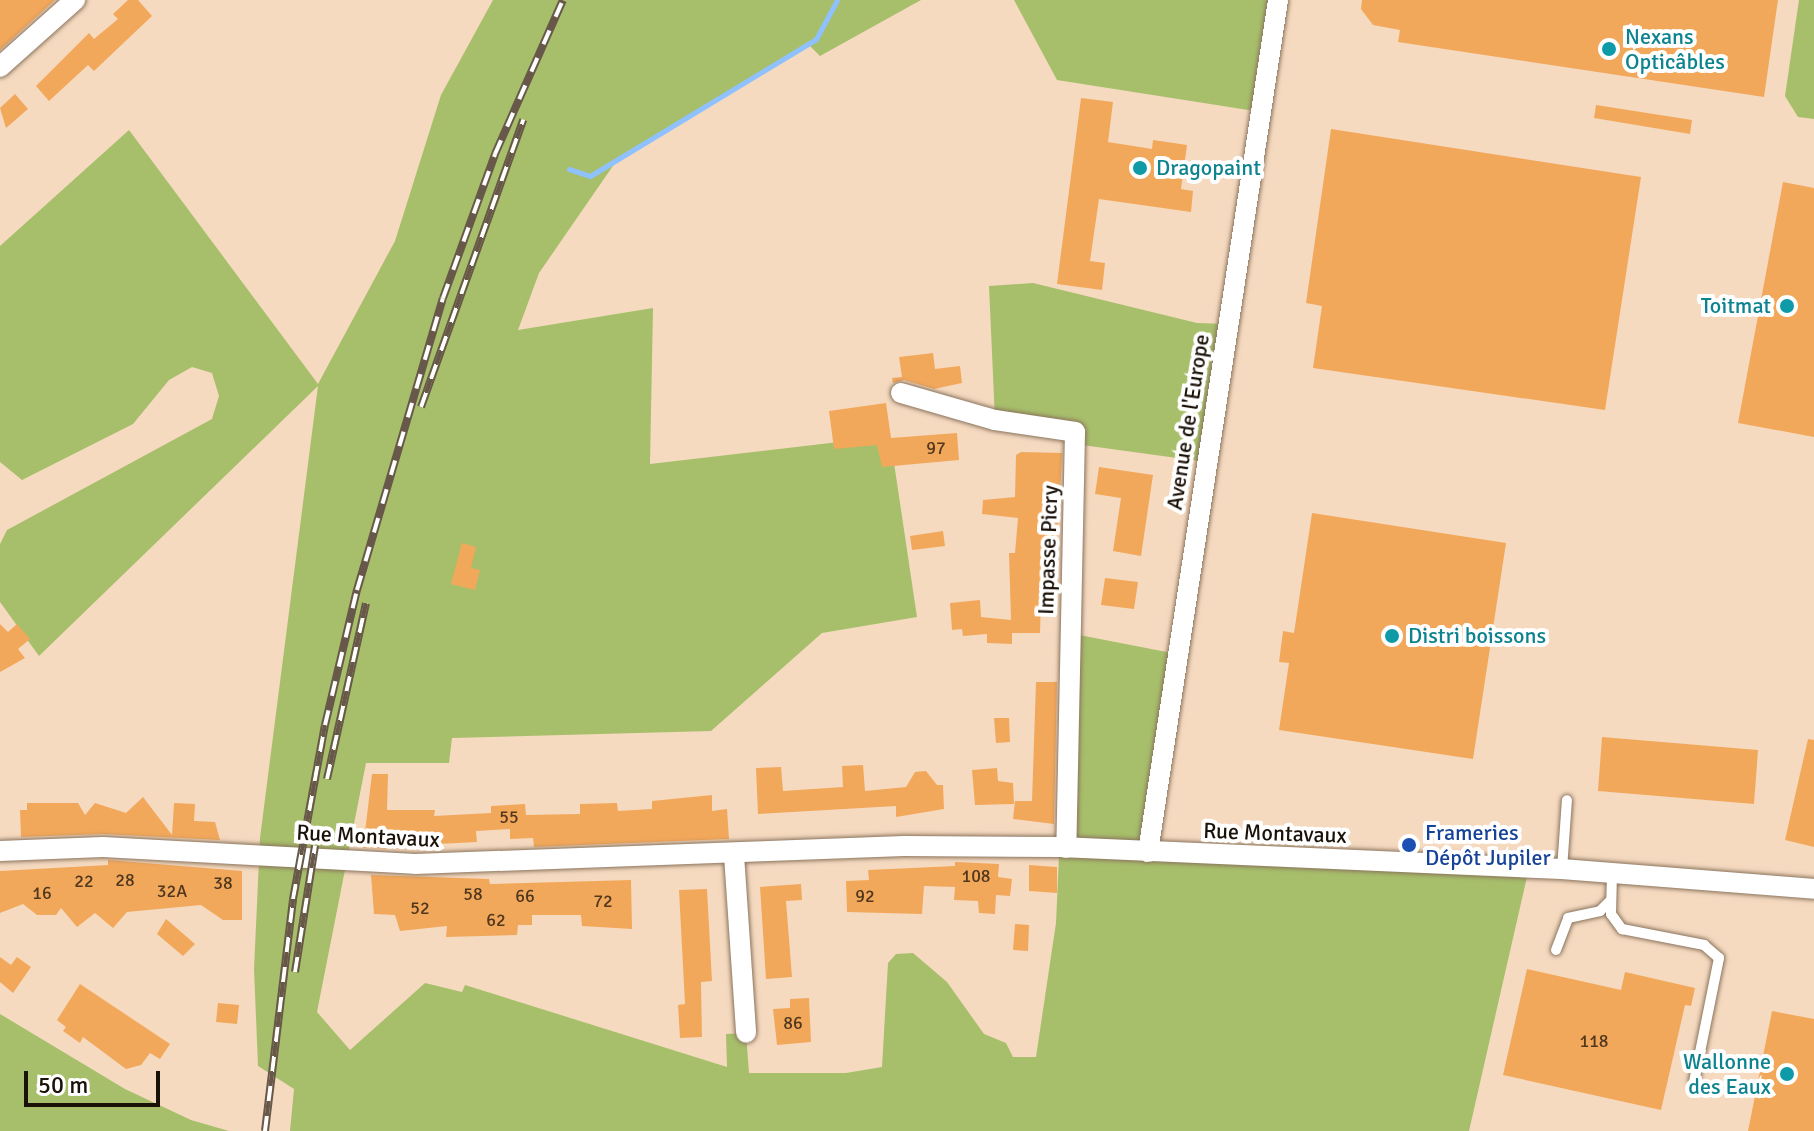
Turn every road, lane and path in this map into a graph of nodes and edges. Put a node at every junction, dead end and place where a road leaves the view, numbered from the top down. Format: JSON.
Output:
{"nodes":[{"id":1,"x":75,"y":0,"type":"edge"},
{"id":2,"x":1278,"y":0,"type":"edge"},
{"id":3,"x":0,"y":67,"type":"edge"},
{"id":4,"x":901,"y":393,"type":"dead end"},
{"id":5,"x":1567,"y":800,"type":"dead end"},
{"id":6,"x":1066,"y":848,"type":"junction"},
{"id":7,"x":0,"y":851,"type":"edge"},
{"id":8,"x":1148,"y":852,"type":"junction"},
{"id":9,"x":734,"y":855,"type":"junction"},
{"id":10,"x":1562,"y":869,"type":"junction"},
{"id":11,"x":1612,"y":873,"type":"junction"},
{"id":12,"x":1814,"y":889,"type":"edge"},
{"id":13,"x":1609,"y":902,"type":"junction"},
{"id":14,"x":1556,"y":950,"type":"dead end"},
{"id":15,"x":746,"y":1033,"type":"dead end"},
{"id":16,"x":1694,"y":1082,"type":"dead end"}],
"edges":[{"from":1,"to":3,"type":"street"},
{"from":2,"to":8,"type":"street","name":"Avenue de l'Europe"},
{"from":4,"to":6,"type":"street","name":"Impasse Picry"},
{"from":5,"to":10,"type":"lane"},
{"from":6,"to":8,"type":"street","name":"Rue Montavaux"},
{"from":6,"to":9,"type":"street","name":"Rue Montavaux"},
{"from":7,"to":9,"type":"street","name":"Rue Montavaux"},
{"from":8,"to":10,"type":"street","name":"Rue Montavaux"},
{"from":9,"to":15,"type":"street"},
{"from":10,"to":11,"type":"street","name":"Rue Montavaux"},
{"from":11,"to":12,"type":"street","name":"Rue Montavaux"},
{"from":11,"to":13,"type":"lane"},
{"from":13,"to":14,"type":"lane"},
{"from":13,"to":16,"type":"lane"}]}
